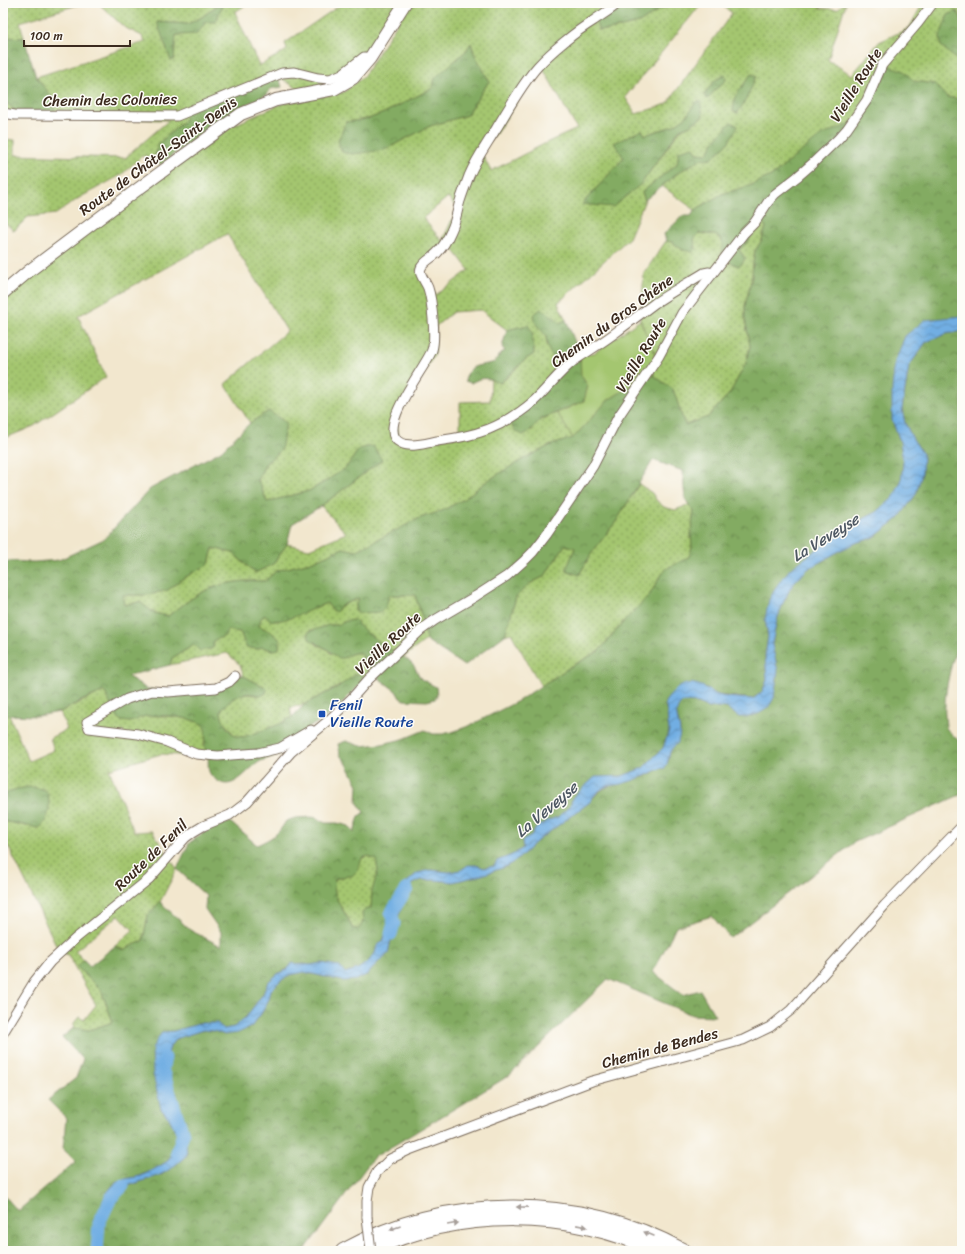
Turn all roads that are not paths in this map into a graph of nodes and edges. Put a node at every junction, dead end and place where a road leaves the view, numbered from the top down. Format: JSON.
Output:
{"nodes":[{"id":1,"x":405,"y":3,"type":"edge"},
{"id":2,"x":618,"y":3,"type":"edge"},
{"id":3,"x":933,"y":3,"type":"edge"},
{"id":4,"x":370,"y":58,"type":"junction"},
{"id":5,"x":3,"y":113,"type":"edge"},
{"id":6,"x":713,"y":273,"type":"junction"},
{"id":7,"x":3,"y":293,"type":"edge"},
{"id":8,"x":235,"y":676,"type":"dead end"},
{"id":9,"x":352,"y":698,"type":"joint"},
{"id":10,"x":328,"y":721,"type":"junction"},
{"id":11,"x":962,"y":826,"type":"edge"},
{"id":12,"x":4,"y":1030,"type":"edge"},
{"id":13,"x":343,"y":1251,"type":"edge"},
{"id":14,"x":370,"y":1251,"type":"edge"},
{"id":15,"x":658,"y":1251,"type":"edge"},
{"id":16,"x":684,"y":1251,"type":"edge"}],
"edges":[{"from":1,"to":4,"type":"main road","name":"Route de Châtel-Saint-Denis"},
{"from":2,"to":6,"type":"street","name":"Chemin du Gros Chêne"},
{"from":3,"to":6,"type":"street","name":"Vieille Route"},
{"from":4,"to":5,"type":"street","name":"Chemin des Colonies"},
{"from":4,"to":7,"type":"main road","name":"Route de Châtel-Saint-Denis"},
{"from":6,"to":9,"type":"street","name":"Vieille Route"},
{"from":8,"to":10,"type":"street"},
{"from":9,"to":10,"type":"street","name":"Route de Fenil"},
{"from":10,"to":12,"type":"street","name":"Route de Fenil"},
{"from":11,"to":14,"type":"street","name":"Chemin de Bendes","bridge":true},
{"from":16,"to":13,"type":"highway","one_way":true},
{"from":14,"to":15,"type":"highway","one_way":true}]}
